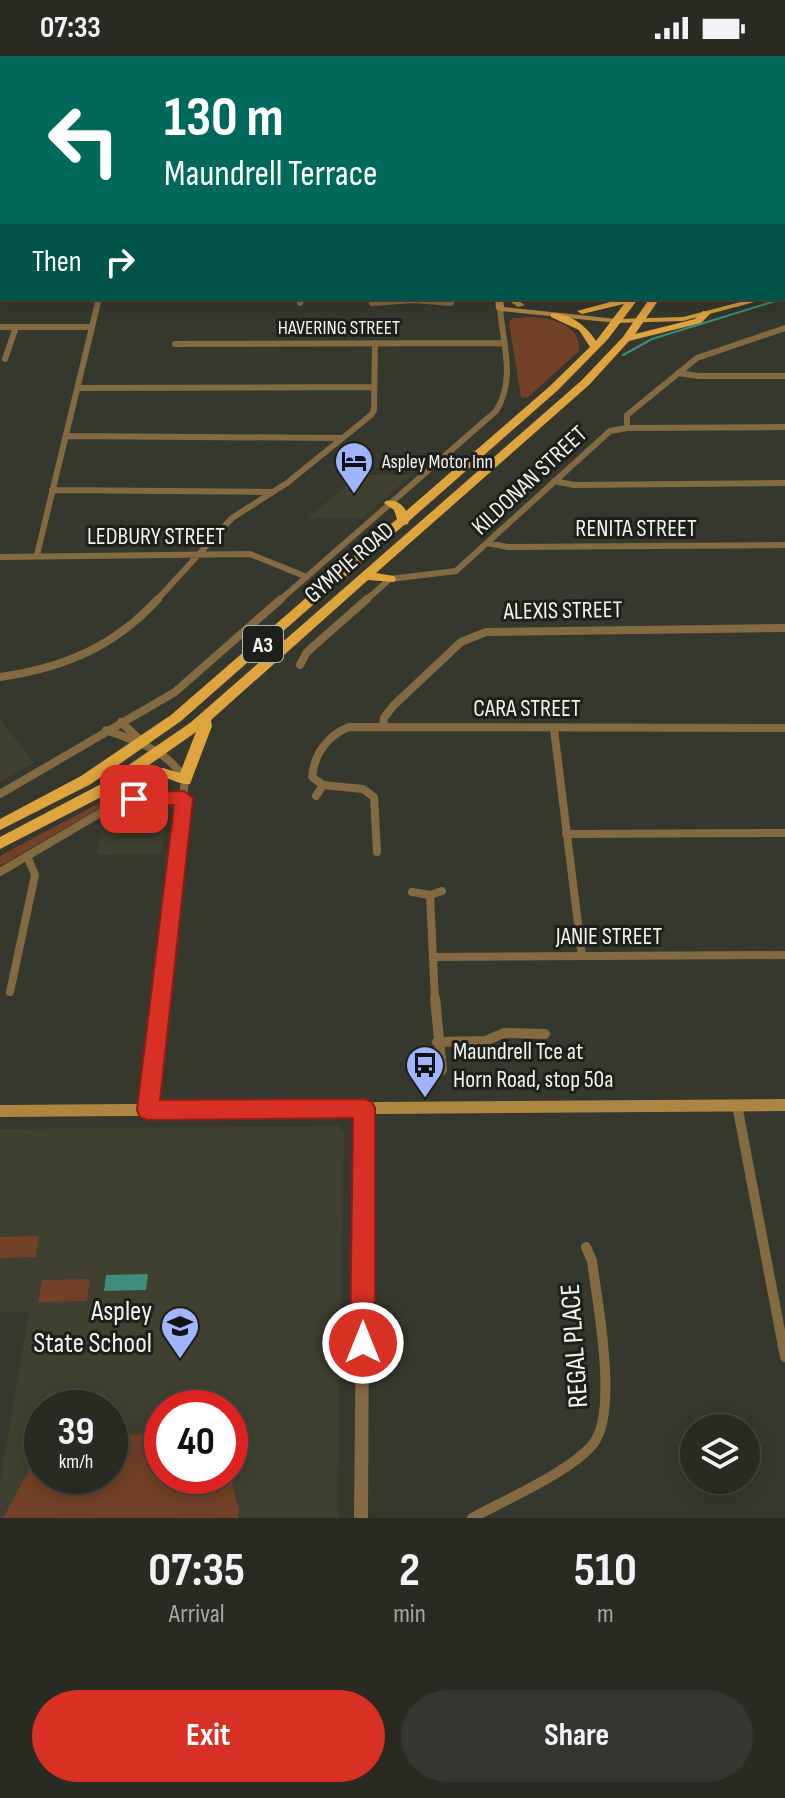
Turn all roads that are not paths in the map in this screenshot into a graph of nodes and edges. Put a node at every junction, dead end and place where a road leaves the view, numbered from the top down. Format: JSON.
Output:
{"nodes":[{"id":1,"x":99,"y":300,"type":"edge"},
{"id":2,"x":404,"y":300,"type":"edge"},
{"id":3,"x":424,"y":300,"type":"edge"},
{"id":4,"x":512,"y":300,"type":"edge"},
{"id":5,"x":625,"y":300,"type":"edge"},
{"id":6,"x":632,"y":300,"type":"edge"},
{"id":7,"x":654,"y":300,"type":"edge"},
{"id":8,"x":729,"y":300,"type":"edge"},
{"id":9,"x":758,"y":300,"type":"edge"},
{"id":10,"x":372,"y":303,"type":"dead end"},
{"id":11,"x":451,"y":303,"type":"dead end"},
{"id":12,"x":500,"y":304,"type":"edge"},
{"id":13,"x":521,"y":305,"type":"junction"},
{"id":14,"x":582,"y":311,"type":"junction"},
{"id":15,"x":706,"y":313,"type":"junction"},
{"id":16,"x":554,"y":315,"type":"junction"},
{"id":17,"x":620,"y":318,"type":"junction"},
{"id":18,"x":641,"y":319,"type":"junction"},
{"id":19,"x":0,"y":327,"type":"edge"},
{"id":20,"x":16,"y":327,"type":"junction"},
{"id":21,"x":92,"y":327,"type":"junction"},
{"id":22,"x":785,"y":328,"type":"edge"},
{"id":23,"x":626,"y":339,"type":"junction"},
{"id":24,"x":375,"y":343,"type":"junction"},
{"id":25,"x":503,"y":343,"type":"junction"},
{"id":26,"x":175,"y":344,"type":"dead end"},
{"id":27,"x":595,"y":347,"type":"junction"},
{"id":28,"x":5,"y":359,"type":"dead end"},
{"id":29,"x":678,"y":373,"type":"junction"},
{"id":30,"x":785,"y":376,"type":"edge"},
{"id":31,"x":374,"y":387,"type":"junction"},
{"id":32,"x":79,"y":388,"type":"junction"},
{"id":33,"x":785,"y":427,"type":"edge"},
{"id":34,"x":627,"y":428,"type":"junction"},
{"id":35,"x":66,"y":436,"type":"junction"},
{"id":36,"x":341,"y":438,"type":"junction"},
{"id":37,"x":554,"y":481,"type":"junction"},
{"id":38,"x":785,"y":483,"type":"edge"},
{"id":39,"x":52,"y":490,"type":"junction"},
{"id":40,"x":272,"y":492,"type":"junction"},
{"id":41,"x":390,"y":503,"type":"junction"},
{"id":42,"x":404,"y":522,"type":"junction"},
{"id":43,"x":487,"y":543,"type":"junction"},
{"id":44,"x":785,"y":545,"type":"edge"},
{"id":45,"x":198,"y":554,"type":"junction"},
{"id":46,"x":37,"y":555,"type":"junction"},
{"id":47,"x":389,"y":555,"type":"junction"},
{"id":48,"x":0,"y":557,"type":"edge"},
{"id":49,"x":366,"y":576,"type":"junction"},
{"id":50,"x":307,"y":577,"type":"junction"},
{"id":51,"x":395,"y":577,"type":"junction"},
{"id":52,"x":785,"y":628,"type":"edge"},
{"id":53,"x":300,"y":665,"type":"dead end"},
{"id":54,"x":0,"y":677,"type":"edge"},
{"id":55,"x":204,"y":719,"type":"junction"},
{"id":56,"x":121,"y":722,"type":"junction"},
{"id":57,"x":383,"y":727,"type":"junction"},
{"id":58,"x":785,"y":728,"type":"edge"},
{"id":59,"x":554,"y":729,"type":"junction"},
{"id":60,"x":106,"y":730,"type":"junction"},
{"id":61,"x":142,"y":743,"type":"junction"},
{"id":62,"x":159,"y":753,"type":"junction"},
{"id":63,"x":126,"y":776,"type":"junction"},
{"id":64,"x":185,"y":780,"type":"junction"},
{"id":65,"x":323,"y":785,"type":"junction"},
{"id":66,"x":0,"y":794,"type":"edge"},
{"id":67,"x":316,"y":796,"type":"dead end"},
{"id":68,"x":184,"y":798,"type":"junction"},
{"id":69,"x":0,"y":825,"type":"edge"},
{"id":70,"x":785,"y":833,"type":"edge"},
{"id":71,"x":566,"y":834,"type":"junction"},
{"id":72,"x":0,"y":844,"type":"edge"},
{"id":73,"x":377,"y":852,"type":"dead end"},
{"id":74,"x":27,"y":856,"type":"junction"},
{"id":75,"x":0,"y":872,"type":"edge"},
{"id":76,"x":442,"y":891,"type":"dead end"},
{"id":77,"x":412,"y":892,"type":"dead end"},
{"id":78,"x":430,"y":895,"type":"junction"},
{"id":79,"x":785,"y":955,"type":"edge"},
{"id":80,"x":582,"y":956,"type":"junction"},
{"id":81,"x":434,"y":957,"type":"junction"},
{"id":82,"x":10,"y":992,"type":"dead end"},
{"id":83,"x":545,"y":1034,"type":"dead end"},
{"id":84,"x":437,"y":1042,"type":"junction"},
{"id":85,"x":442,"y":1070,"type":"dead end"},
{"id":86,"x":737,"y":1105,"type":"junction"},
{"id":87,"x":785,"y":1105,"type":"edge"},
{"id":88,"x":364,"y":1108,"type":"junction"},
{"id":89,"x":148,"y":1110,"type":"junction"},
{"id":90,"x":0,"y":1111,"type":"edge"},
{"id":91,"x":586,"y":1247,"type":"dead end"},
{"id":92,"x":785,"y":1357,"type":"edge"},
{"id":93,"x":361,"y":1518,"type":"edge"},
{"id":94,"x":472,"y":1518,"type":"edge"}],
"edges":[{"from":1,"to":21,"type":"street"},
{"from":2,"to":10,"type":"street"},
{"from":3,"to":11,"type":"street"},
{"from":4,"to":13,"type":"main road"},
{"from":5,"to":14,"type":"highway"},
{"from":6,"to":17,"type":"highway","name":"GYMPIE ROAD","number":"A3"},
{"from":7,"to":18,"type":"highway","name":"GYMPIE ROAD","number":"A3"},
{"from":8,"to":18,"type":"main road"},
{"from":9,"to":15,"type":"main road"},
{"from":12,"to":13,"type":"main road"},
{"from":12,"to":16,"type":"main road"},
{"from":12,"to":25,"type":"street"},
{"from":13,"to":14,"type":"main road"},
{"from":14,"to":17,"type":"main road"},
{"from":15,"to":18,"type":"main road"},
{"from":15,"to":23,"type":"highway"},
{"from":16,"to":17,"type":"main road"},
{"from":16,"to":27,"type":"highway"},
{"from":17,"to":18,"type":"main road"},
{"from":17,"to":27,"type":"highway","name":"GYMPIE ROAD","number":"A3"},
{"from":18,"to":23,"type":"highway","name":"GYMPIE ROAD","number":"A3"},
{"from":19,"to":20,"type":"street"},
{"from":20,"to":21,"type":"street"},
{"from":20,"to":28,"type":"street"},
{"from":21,"to":32,"type":"street"},
{"from":22,"to":29,"type":"street","name":"KILDONAN STREET"},
{"from":23,"to":47,"type":"highway","name":"GYMPIE ROAD","number":"A3"},
{"from":24,"to":25,"type":"street","name":"HAVERING STREET"},
{"from":24,"to":26,"type":"street","name":"HAVERING STREET"},
{"from":24,"to":31,"type":"street"},
{"from":25,"to":41,"type":"street","name":"GYMPIE ROAD"},
{"from":27,"to":42,"type":"highway","name":"GYMPIE ROAD","number":"A3"},
{"from":29,"to":30,"type":"street"},
{"from":29,"to":34,"type":"street","name":"KILDONAN STREET"},
{"from":31,"to":32,"type":"street"},
{"from":31,"to":36,"type":"street"},
{"from":32,"to":35,"type":"street"},
{"from":33,"to":34,"type":"street"},
{"from":34,"to":37,"type":"street","name":"KILDONAN STREET"},
{"from":35,"to":36,"type":"street"},
{"from":35,"to":39,"type":"street"},
{"from":36,"to":40,"type":"street"},
{"from":37,"to":38,"type":"street"},
{"from":37,"to":43,"type":"street","name":"KILDONAN STREET"},
{"from":39,"to":40,"type":"street"},
{"from":39,"to":46,"type":"street"},
{"from":40,"to":45,"type":"street"},
{"from":41,"to":42,"type":"highway"},
{"from":41,"to":50,"type":"street","name":"GYMPIE ROAD"},
{"from":42,"to":61,"type":"highway","name":"GYMPIE ROAD","number":"A3"},
{"from":43,"to":44,"type":"street","name":"RENITA STREET"},
{"from":43,"to":51,"type":"street","name":"KILDONAN STREET"},
{"from":45,"to":46,"type":"street","name":"LEDBURY STREET"},
{"from":45,"to":50,"type":"street","name":"LEDBURY STREET"},
{"from":45,"to":54,"type":"street"},
{"from":46,"to":48,"type":"street","name":"LEDBURY STREET"},
{"from":47,"to":49,"type":"highway","name":"GYMPIE ROAD","number":"A3"},
{"from":47,"to":51,"type":"highway"},
{"from":49,"to":51,"type":"highway"},
{"from":49,"to":55,"type":"highway","name":"GYMPIE ROAD","number":"A3"},
{"from":50,"to":56,"type":"street","name":"GYMPIE ROAD"},
{"from":51,"to":53,"type":"street"},
{"from":52,"to":57,"type":"street","name":"ALEXIS STREET"},
{"from":55,"to":62,"type":"highway","name":"GYMPIE ROAD","number":"A3"},
{"from":55,"to":64,"type":"highway"},
{"from":56,"to":60,"type":"street","name":"GYMPIE ROAD"},
{"from":56,"to":61,"type":"street"},
{"from":57,"to":59,"type":"street","name":"CARA STREET"},
{"from":57,"to":65,"type":"street","name":"CARA STREET"},
{"from":58,"to":59,"type":"street","name":"CARA STREET"},
{"from":59,"to":71,"type":"street"},
{"from":60,"to":61,"type":"street"},
{"from":60,"to":66,"type":"street","name":"GYMPIE ROAD"},
{"from":61,"to":62,"type":"street"},
{"from":61,"to":69,"type":"highway","name":"GYMPIE ROAD","number":"A3"},
{"from":62,"to":63,"type":"highway","name":"GYMPIE ROAD","number":"A3"},
{"from":62,"to":64,"type":"street"},
{"from":63,"to":64,"type":"highway"},
{"from":63,"to":72,"type":"highway","name":"GYMPIE ROAD","number":"A3"},
{"from":64,"to":68,"type":"street"},
{"from":65,"to":67,"type":"street"},
{"from":65,"to":73,"type":"street"},
{"from":68,"to":74,"type":"street"},
{"from":68,"to":89,"type":"street"},
{"from":70,"to":71,"type":"street"},
{"from":71,"to":80,"type":"street"},
{"from":74,"to":75,"type":"street"},
{"from":74,"to":82,"type":"street"},
{"from":76,"to":78,"type":"street"},
{"from":77,"to":78,"type":"street"},
{"from":78,"to":81,"type":"street"},
{"from":79,"to":80,"type":"street","name":"JANIE STREET"},
{"from":80,"to":81,"type":"street","name":"JANIE STREET"},
{"from":81,"to":84,"type":"street"},
{"from":83,"to":84,"type":"street"},
{"from":84,"to":85,"type":"street"},
{"from":86,"to":87,"type":"main road"},
{"from":86,"to":88,"type":"main road"},
{"from":86,"to":92,"type":"street"},
{"from":88,"to":89,"type":"main road"},
{"from":88,"to":93,"type":"street"},
{"from":89,"to":90,"type":"main road"},
{"from":91,"to":94,"type":"street","name":"REGAL PLACE"}]}
